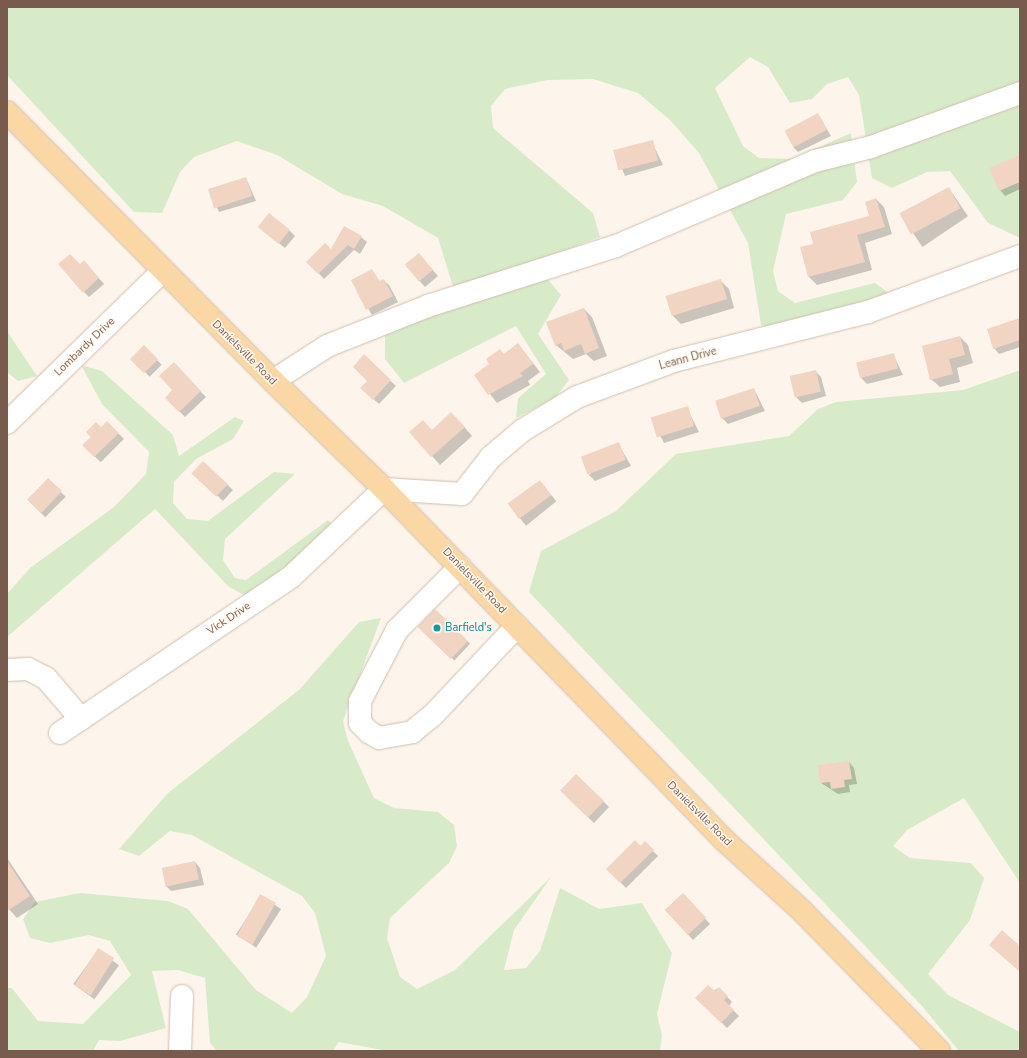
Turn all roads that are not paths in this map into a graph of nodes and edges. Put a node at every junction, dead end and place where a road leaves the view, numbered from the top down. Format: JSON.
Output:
{"nodes":[{"id":1,"x":1020,"y":93,"type":"edge"},
{"id":2,"x":7,"y":112,"type":"edge"},
{"id":3,"x":1020,"y":256,"type":"edge"},
{"id":4,"x":163,"y":272,"type":"junction"},
{"id":5,"x":273,"y":381,"type":"junction"},
{"id":6,"x":7,"y":423,"type":"edge"},
{"id":7,"x":384,"y":489,"type":"junction"},
{"id":8,"x":460,"y":567,"type":"junction"},
{"id":9,"x":517,"y":626,"type":"junction"},
{"id":10,"x":7,"y":670,"type":"edge"},
{"id":11,"x":81,"y":719,"type":"junction"},
{"id":12,"x":60,"y":733,"type":"dead end"},
{"id":13,"x":182,"y":996,"type":"dead end"},
{"id":14,"x":180,"y":1051,"type":"edge"},
{"id":15,"x":939,"y":1051,"type":"edge"}],
"edges":[{"from":1,"to":5,"type":"street"},
{"from":2,"to":4,"type":"main road","name":"Danielsville Road"},
{"from":3,"to":7,"type":"street","name":"Leann Drive"},
{"from":4,"to":5,"type":"main road","name":"Danielsville Road"},
{"from":4,"to":6,"type":"street","name":"Lombardy Drive"},
{"from":5,"to":7,"type":"main road","name":"Danielsville Road"},
{"from":7,"to":8,"type":"main road","name":"Danielsville Road"},
{"from":7,"to":11,"type":"street","name":"Vick Drive"},
{"from":8,"to":9,"type":"main road","name":"Danielsville Road"},
{"from":8,"to":9,"type":"street"},
{"from":9,"to":15,"type":"main road","name":"Danielsville Road"},
{"from":10,"to":11,"type":"street"},
{"from":11,"to":12,"type":"street","name":"Vick Drive"},
{"from":13,"to":14,"type":"street"}]}
